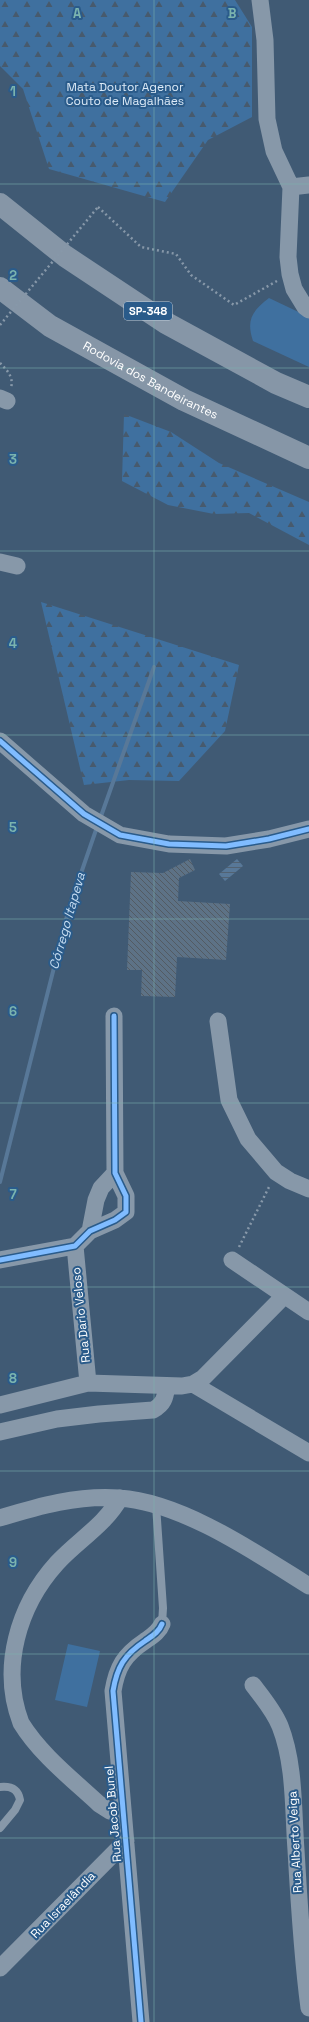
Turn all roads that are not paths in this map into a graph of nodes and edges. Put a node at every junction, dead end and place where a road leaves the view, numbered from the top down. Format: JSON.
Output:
{"nodes":[{"id":1,"x":260,"y":0,"type":"edge"},
{"id":2,"x":309,"y":185,"type":"edge"},
{"id":3,"x":291,"y":187,"type":"junction"},
{"id":4,"x":0,"y":204,"type":"edge"},
{"id":5,"x":0,"y":288,"type":"edge"},
{"id":6,"x":309,"y":310,"type":"edge"},
{"id":7,"x":309,"y":397,"type":"edge"},
{"id":8,"x":309,"y":458,"type":"edge"},
{"id":9,"x":0,"y":562,"type":"edge"},
{"id":10,"x":17,"y":566,"type":"dead end"},
{"id":11,"x":0,"y":742,"type":"edge"},
{"id":12,"x":309,"y":829,"type":"edge"},
{"id":13,"x":114,"y":1016,"type":"dead end"},
{"id":14,"x":218,"y":1021,"type":"dead end"},
{"id":15,"x":115,"y":1173,"type":"junction"},
{"id":16,"x":309,"y":1189,"type":"edge"},
{"id":17,"x":90,"y":1231,"type":"junction"},
{"id":18,"x":74,"y":1246,"type":"junction"},
{"id":19,"x":0,"y":1260,"type":"edge"},
{"id":20,"x":232,"y":1260,"type":"road end"},
{"id":21,"x":284,"y":1296,"type":"junction"},
{"id":22,"x":309,"y":1312,"type":"edge"},
{"id":23,"x":88,"y":1383,"type":"junction"},
{"id":24,"x":193,"y":1384,"type":"junction"},
{"id":25,"x":167,"y":1386,"type":"junction"},
{"id":26,"x":0,"y":1405,"type":"edge"},
{"id":27,"x":0,"y":1432,"type":"edge"},
{"id":28,"x":309,"y":1453,"type":"edge"},
{"id":29,"x":120,"y":1498,"type":"junction"},
{"id":30,"x":156,"y":1504,"type":"junction"},
{"id":31,"x":0,"y":1518,"type":"edge"},
{"id":32,"x":309,"y":1586,"type":"edge"},
{"id":33,"x":162,"y":1624,"type":"joint"},
{"id":34,"x":253,"y":1686,"type":"dead end"},
{"id":35,"x":0,"y":1787,"type":"edge"},
{"id":36,"x":123,"y":1814,"type":"junction"},
{"id":37,"x":0,"y":1828,"type":"edge"},
{"id":38,"x":126,"y":1841,"type":"junction"},
{"id":39,"x":0,"y":1968,"type":"edge"},
{"id":40,"x":309,"y":2008,"type":"edge"},
{"id":41,"x":135,"y":2022,"type":"edge"}],
"edges":[{"from":1,"to":3,"type":"street"},
{"from":2,"to":3,"type":"street"},
{"from":3,"to":6,"type":"street"},
{"from":4,"to":7,"type":"highway","number":"SP-348"},
{"from":5,"to":8,"type":"highway","name":"Rodovia dos Bandeirantes"},
{"from":9,"to":10,"type":"street"},
{"from":11,"to":12,"type":"street"},
{"from":13,"to":15,"type":"street"},
{"from":14,"to":16,"type":"street"},
{"from":15,"to":17,"type":"street"},
{"from":15,"to":17,"type":"street"},
{"from":17,"to":18,"type":"street"},
{"from":18,"to":19,"type":"street"},
{"from":18,"to":23,"type":"street","name":"Rua Dario Veloso"},
{"from":20,"to":21,"type":"street"},
{"from":21,"to":22,"type":"street"},
{"from":21,"to":24,"type":"street"},
{"from":23,"to":25,"type":"street"},
{"from":23,"to":26,"type":"street"},
{"from":24,"to":25,"type":"street"},
{"from":24,"to":28,"type":"street"},
{"from":25,"to":27,"type":"street"},
{"from":29,"to":30,"type":"street"},
{"from":29,"to":31,"type":"street"},
{"from":29,"to":36,"type":"street"},
{"from":30,"to":32,"type":"street"},
{"from":30,"to":33,"type":"lane"},
{"from":33,"to":36,"type":"street","name":"Rua Jacob Bunel"},
{"from":34,"to":40,"type":"street","name":"Rua Alberto Veiga"},
{"from":35,"to":37,"type":"lane"},
{"from":36,"to":38,"type":"street","name":"Rua Jacob Bunel"},
{"from":38,"to":39,"type":"street","name":"Rua Israelândia"},
{"from":38,"to":41,"type":"street","name":"Rua Jacob Bunel"}]}
